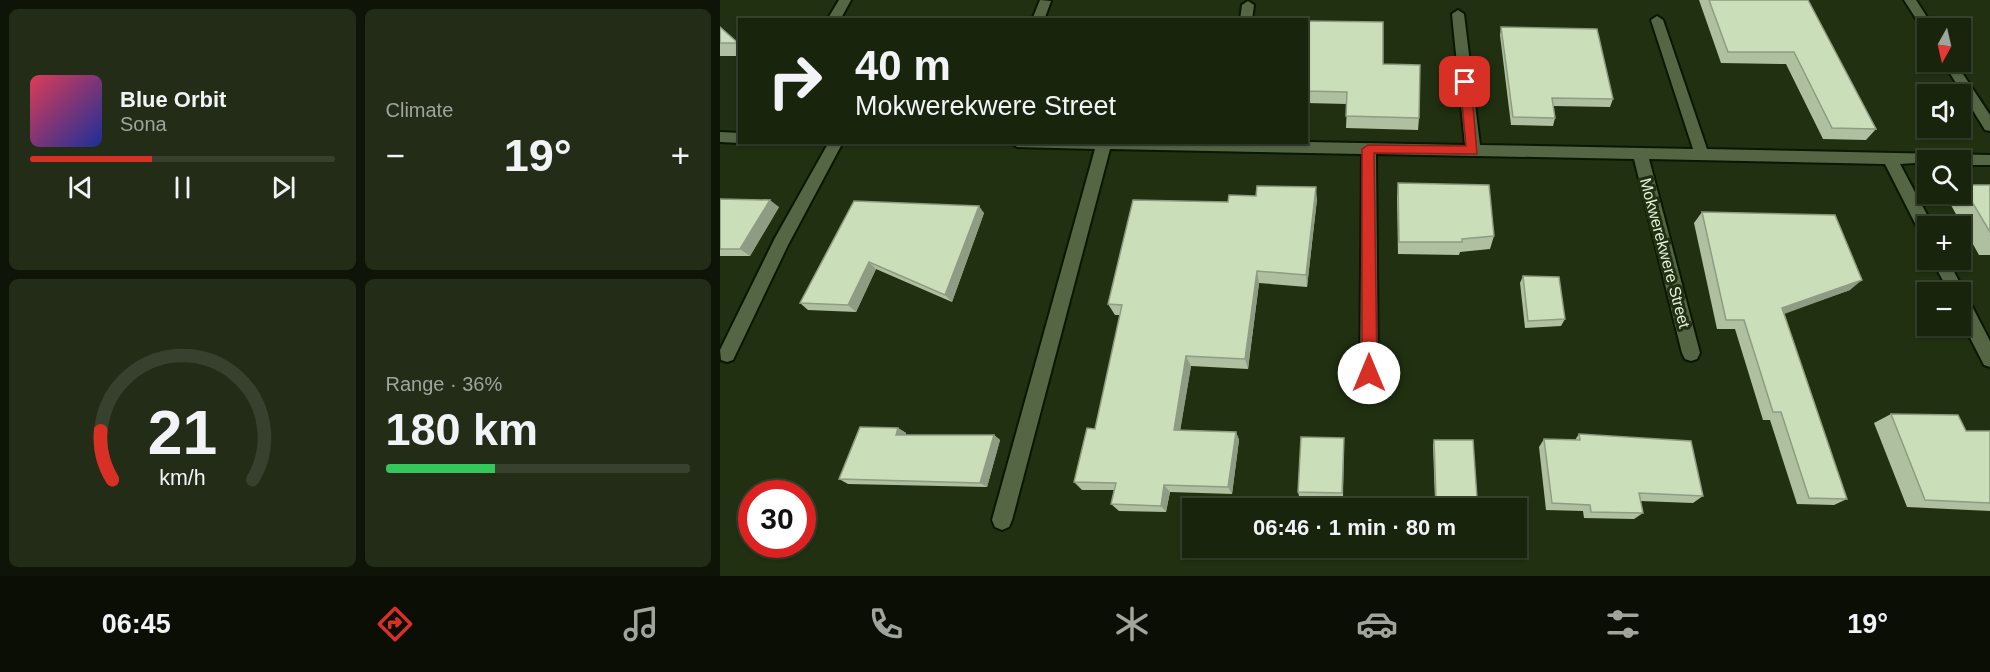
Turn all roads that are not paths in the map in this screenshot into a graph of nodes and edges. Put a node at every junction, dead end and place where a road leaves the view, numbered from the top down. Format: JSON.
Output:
{"nodes":[{"id":1,"x":845,"y":0,"type":"edge"},
{"id":2,"x":1910,"y":0,"type":"edge"},
{"id":3,"x":1045,"y":2,"type":"edge"},
{"id":4,"x":1248,"y":5,"type":"dead end"},
{"id":5,"x":1458,"y":14,"type":"dead end"},
{"id":6,"x":834,"y":18,"type":"edge"},
{"id":7,"x":1039,"y":18,"type":"edge"},
{"id":8,"x":1246,"y":18,"type":"edge"},
{"id":9,"x":1922,"y":18,"type":"edge"},
{"id":10,"x":1657,"y":20,"type":"dead end"},
{"id":11,"x":1955,"y":72,"type":"edge"},
{"id":12,"x":1990,"y":126,"type":"edge"},
{"id":13,"x":720,"y":137,"type":"edge"},
{"id":14,"x":738,"y":138,"type":"edge"},
{"id":15,"x":835,"y":144,"type":"edge"},
{"id":16,"x":1104,"y":144,"type":"joint"},
{"id":17,"x":1227,"y":144,"type":"edge"},
{"id":18,"x":1368,"y":149,"type":"junction"},
{"id":19,"x":1473,"y":151,"type":"junction"},
{"id":20,"x":1640,"y":154,"type":"junction"},
{"id":21,"x":1702,"y":155,"type":"junction"},
{"id":22,"x":1890,"y":158,"type":"junction"},
{"id":23,"x":1990,"y":160,"type":"edge"},
{"id":24,"x":1919,"y":216,"type":"edge"},
{"id":25,"x":1971,"y":322,"type":"edge"},
{"id":26,"x":1691,"y":353,"type":"dead end"},
{"id":27,"x":727,"y":354,"type":"dead end"},
{"id":28,"x":1990,"y":359,"type":"edge"},
{"id":29,"x":1369,"y":373,"type":"dead end"},
{"id":30,"x":1002,"y":520,"type":"dead end"}],
"edges":[{"from":1,"to":6,"type":"street"},
{"from":2,"to":9,"type":"street"},
{"from":3,"to":7,"type":"street"},
{"from":4,"to":8,"type":"street"},
{"from":5,"to":19,"type":"street"},
{"from":10,"to":21,"type":"street"},
{"from":11,"to":12,"type":"street"},
{"from":13,"to":14,"type":"street"},
{"from":15,"to":27,"type":"street"},
{"from":16,"to":17,"type":"street","name":"Mokwerekwere Street"},
{"from":16,"to":30,"type":"street"},
{"from":17,"to":18,"type":"street","name":"Mokwerekwere Street"},
{"from":18,"to":19,"type":"street","name":"Mokwerekwere Street"},
{"from":18,"to":29,"type":"street"},
{"from":19,"to":20,"type":"street","name":"Mokwerekwere Street"},
{"from":20,"to":21,"type":"street","name":"Mokwerekwere Street"},
{"from":20,"to":26,"type":"street","name":"Mokwerekwere Street"},
{"from":21,"to":22,"type":"street","name":"Mokwerekwere Street"},
{"from":22,"to":23,"type":"street","name":"Mokwerekwere Street"},
{"from":22,"to":24,"type":"street"},
{"from":25,"to":28,"type":"street"}]}
